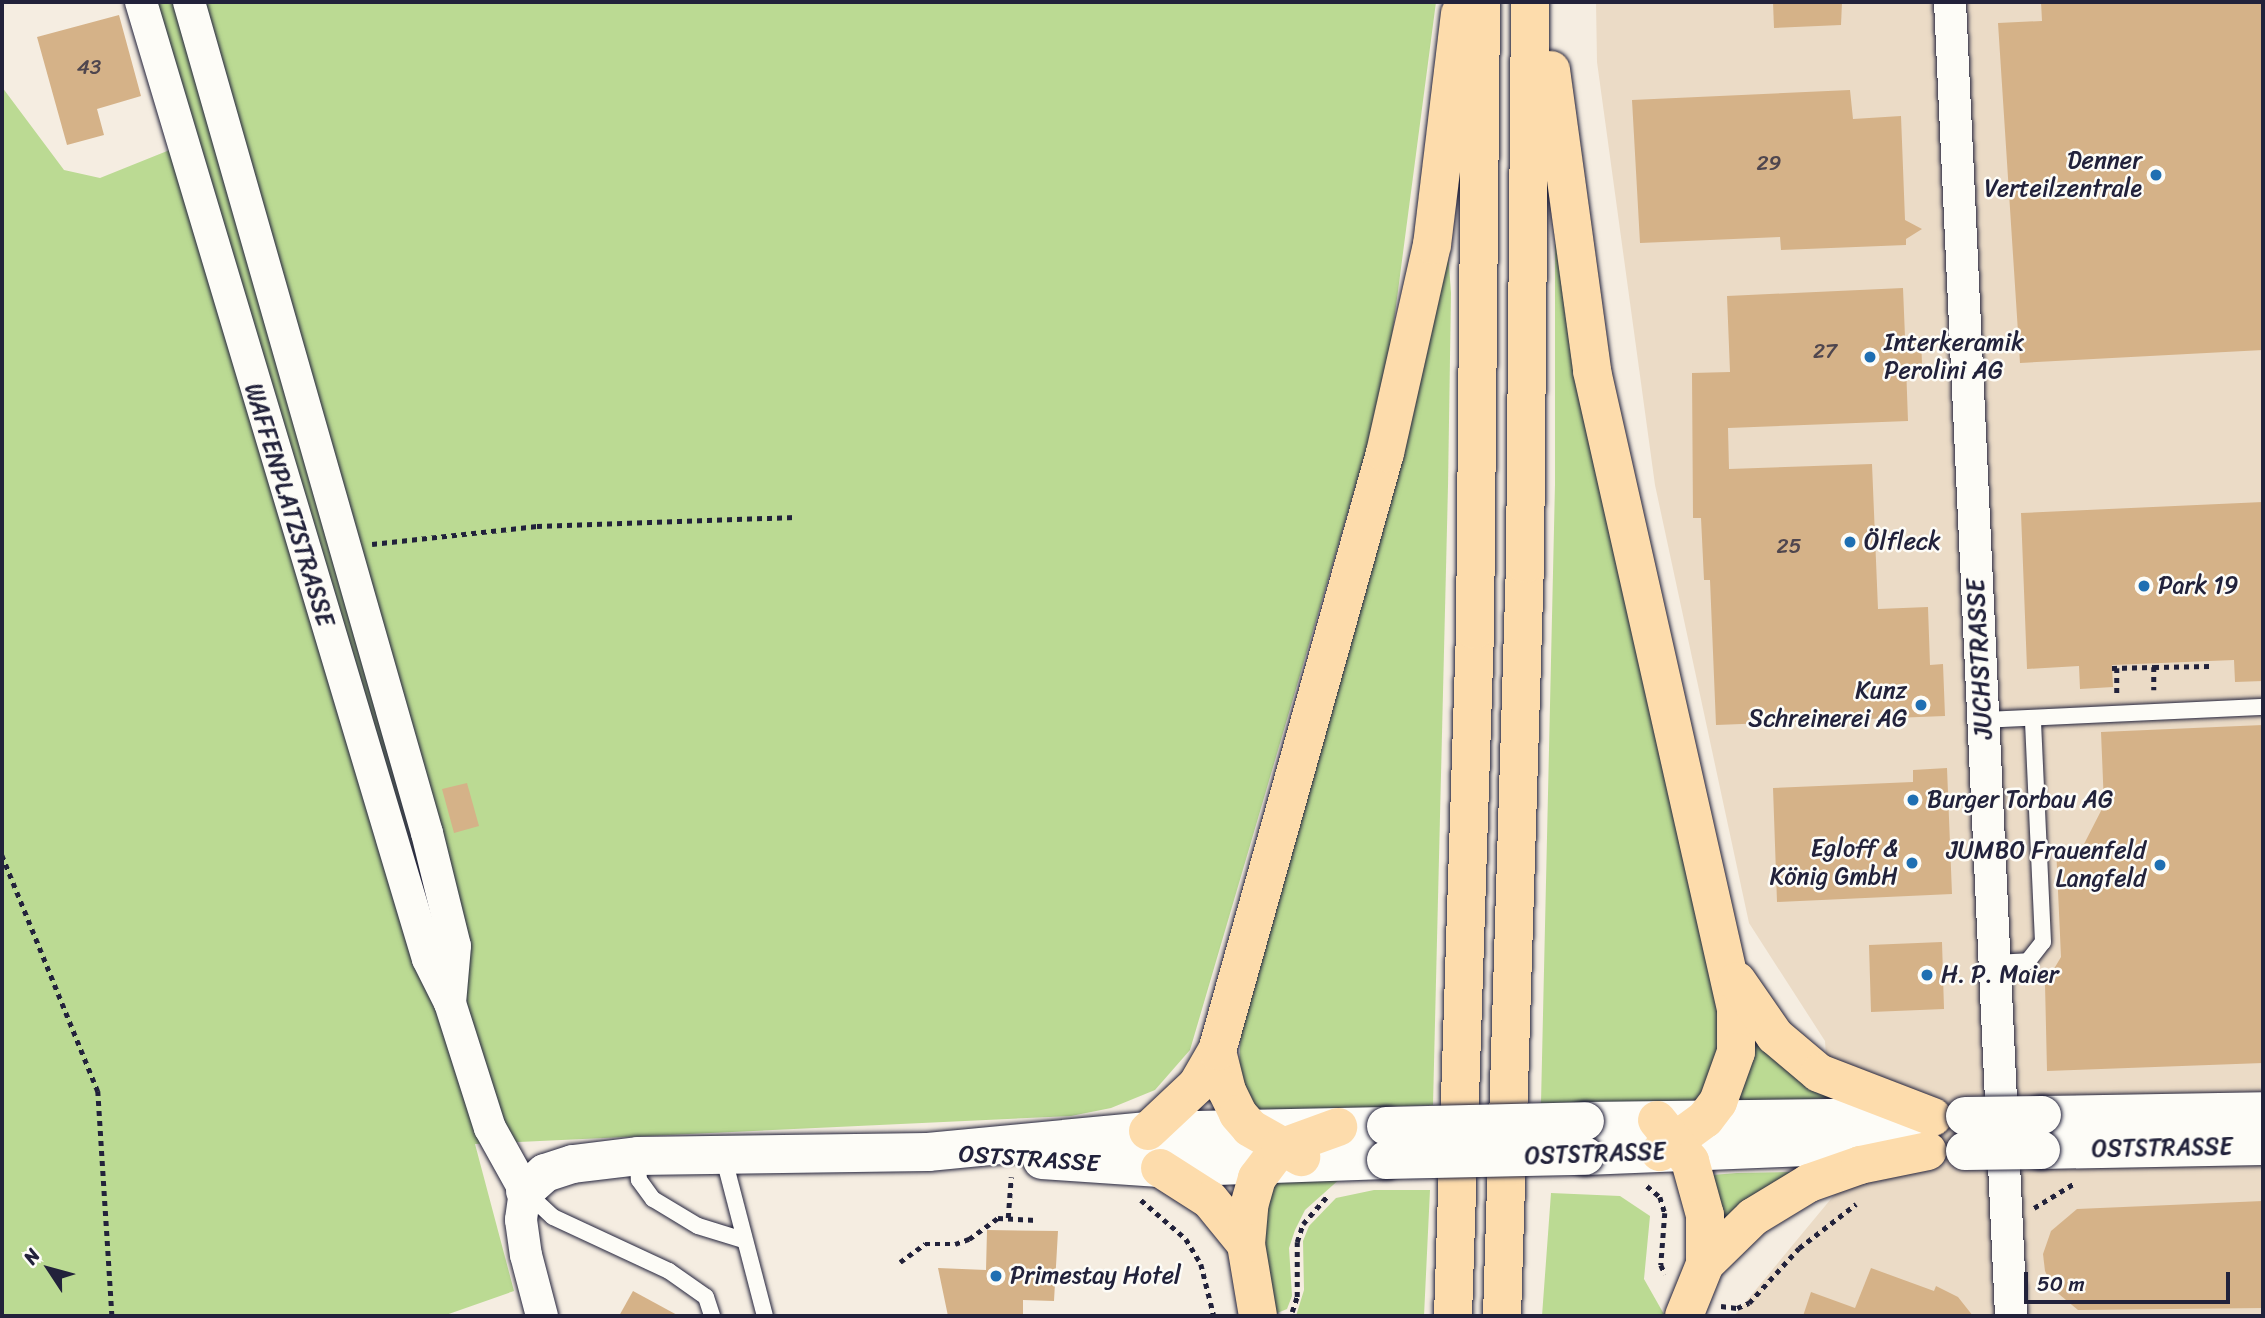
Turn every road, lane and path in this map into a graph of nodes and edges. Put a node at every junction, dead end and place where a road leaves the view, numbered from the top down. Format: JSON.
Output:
{"nodes":[{"id":1,"x":141,"y":2,"type":"edge"},
{"id":2,"x":189,"y":2,"type":"edge"},
{"id":3,"x":1461,"y":2,"type":"edge"},
{"id":4,"x":1481,"y":2,"type":"edge"},
{"id":5,"x":1530,"y":2,"type":"edge"},
{"id":6,"x":1543,"y":2,"type":"edge"},
{"id":7,"x":1950,"y":2,"type":"edge"},
{"id":8,"x":796,"y":517,"type":"dead end"},
{"id":9,"x":347,"y":546,"type":"junction"},
{"id":10,"x":2210,"y":666,"type":"dead end"},
{"id":11,"x":2154,"y":667,"type":"junction"},
{"id":12,"x":2112,"y":668,"type":"dead end"},
{"id":13,"x":2263,"y":707,"type":"edge"},
{"id":14,"x":2155,"y":712,"type":"junction"},
{"id":15,"x":2033,"y":718,"type":"junction"},
{"id":16,"x":1983,"y":720,"type":"junction"},
{"id":17,"x":2,"y":855,"type":"edge"},
{"id":18,"x":1728,"y":960,"type":"junction"},
{"id":19,"x":1994,"y":962,"type":"junction"},
{"id":20,"x":450,"y":1003,"type":"junction"},
{"id":21,"x":1217,"y":1051,"type":"junction"},
{"id":22,"x":2263,"y":1111,"type":"edge"},
{"id":23,"x":1338,"y":1127,"type":"joint"},
{"id":24,"x":1148,"y":1131,"type":"junction"},
{"id":25,"x":2041,"y":1132,"type":"junction"},
{"id":26,"x":1948,"y":1134,"type":"junction"},
{"id":27,"x":1677,"y":1136,"type":"junction"},
{"id":28,"x":1386,"y":1143,"type":"junction"},
{"id":29,"x":2263,"y":1146,"type":"edge"},
{"id":30,"x":928,"y":1152,"type":"junction"},
{"id":31,"x":723,"y":1155,"type":"junction"},
{"id":32,"x":638,"y":1156,"type":"junction"},
{"id":33,"x":1289,"y":1158,"type":"junction"},
{"id":34,"x":1160,"y":1168,"type":"junction"},
{"id":35,"x":1011,"y":1176,"type":"dead end"},
{"id":36,"x":2085,"y":1177,"type":"dead end"},
{"id":37,"x":1636,"y":1182,"type":"dead end"},
{"id":38,"x":525,"y":1191,"type":"junction"},
{"id":39,"x":1133,"y":1195,"type":"dead end"},
{"id":40,"x":1862,"y":1201,"type":"dead end"},
{"id":41,"x":2034,"y":1209,"type":"dead end"},
{"id":42,"x":1008,"y":1218,"type":"junction"},
{"id":43,"x":1037,"y":1220,"type":"dead end"},
{"id":44,"x":743,"y":1240,"type":"junction"},
{"id":45,"x":1246,"y":1244,"type":"junction"},
{"id":46,"x":900,"y":1262,"type":"dead end"},
{"id":47,"x":1695,"y":1292,"type":"edge"},
{"id":48,"x":1267,"y":1313,"type":"edge"},
{"id":49,"x":112,"y":1316,"type":"edge"},
{"id":50,"x":542,"y":1316,"type":"edge"},
{"id":51,"x":712,"y":1316,"type":"edge"},
{"id":52,"x":765,"y":1316,"type":"edge"},
{"id":53,"x":1214,"y":1316,"type":"edge"},
{"id":54,"x":1453,"y":1316,"type":"edge"},
{"id":55,"x":1502,"y":1316,"type":"edge"},
{"id":56,"x":2011,"y":1316,"type":"edge"}],
"edges":[{"from":1,"to":20,"type":"street","name":"WAFFENPLATZSTRASSE"},
{"from":2,"to":9,"type":"street","name":"WAFFENPLATZSTRASSE"},
{"from":3,"to":21,"type":"highway"},
{"from":4,"to":54,"type":"highway"},
{"from":5,"to":55,"type":"highway"},
{"from":6,"to":18,"type":"highway"},
{"from":7,"to":16,"type":"street","name":"JUCHSTRASSE"},
{"from":8,"to":9,"type":"path"},
{"from":9,"to":20,"type":"street","name":"WAFFENPLATZSTRASSE"},
{"from":10,"to":11,"type":"path"},
{"from":11,"to":12,"type":"path"},
{"from":11,"to":14,"type":"path"},
{"from":13,"to":14,"type":"lane"},
{"from":14,"to":15,"type":"lane"},
{"from":15,"to":16,"type":"lane"},
{"from":15,"to":19,"type":"lane"},
{"from":16,"to":19,"type":"street","name":"JUCHSTRASSE"},
{"from":17,"to":49,"type":"path"},
{"from":18,"to":26,"type":"highway"},
{"from":18,"to":27,"type":"highway"},
{"from":19,"to":56,"type":"street","name":"JUCHSTRASSE"},
{"from":20,"to":38,"type":"street","name":"WAFFENPLATZSTRASSE"},
{"from":21,"to":24,"type":"highway"},
{"from":21,"to":33,"type":"highway"},
{"from":22,"to":25,"type":"main road","name":"OSTSTRASSE"},
{"from":23,"to":28,"type":"main road","name":"OSTSTRASSE"},
{"from":23,"to":33,"type":"highway"},
{"from":24,"to":30,"type":"main road","name":"OSTSTRASSE"},
{"from":24,"to":33,"type":"main road","name":"OSTSTRASSE"},
{"from":25,"to":26,"type":"main road","name":"OSTSTRASSE","bridge":true},
{"from":25,"to":29,"type":"main road","name":"OSTSTRASSE"},
{"from":26,"to":27,"type":"main road","name":"OSTSTRASSE"},
{"from":26,"to":47,"type":"highway"},
{"from":27,"to":28,"type":"main road","name":"OSTSTRASSE","bridge":true},
{"from":27,"to":47,"type":"highway"},
{"from":28,"to":33,"type":"main road","name":"OSTSTRASSE"},
{"from":30,"to":31,"type":"main road","name":"OSTSTRASSE"},
{"from":30,"to":34,"type":"main road","name":"OSTSTRASSE"},
{"from":31,"to":32,"type":"main road","name":"OSTSTRASSE"},
{"from":31,"to":44,"type":"lane"},
{"from":32,"to":38,"type":"main road","name":"OSTSTRASSE"},
{"from":32,"to":44,"type":"lane"},
{"from":33,"to":34,"type":"main road","name":"OSTSTRASSE"},
{"from":33,"to":45,"type":"highway"},
{"from":33,"to":48,"type":"path"},
{"from":34,"to":45,"type":"highway"},
{"from":35,"to":42,"type":"path"},
{"from":36,"to":41,"type":"path"},
{"from":37,"to":47,"type":"path"},
{"from":38,"to":50,"type":"street"},
{"from":38,"to":51,"type":"lane"},
{"from":39,"to":53,"type":"path"},
{"from":40,"to":47,"type":"path"},
{"from":42,"to":43,"type":"path"},
{"from":42,"to":46,"type":"path"},
{"from":44,"to":52,"type":"lane"},
{"from":45,"to":48,"type":"highway"}]}
